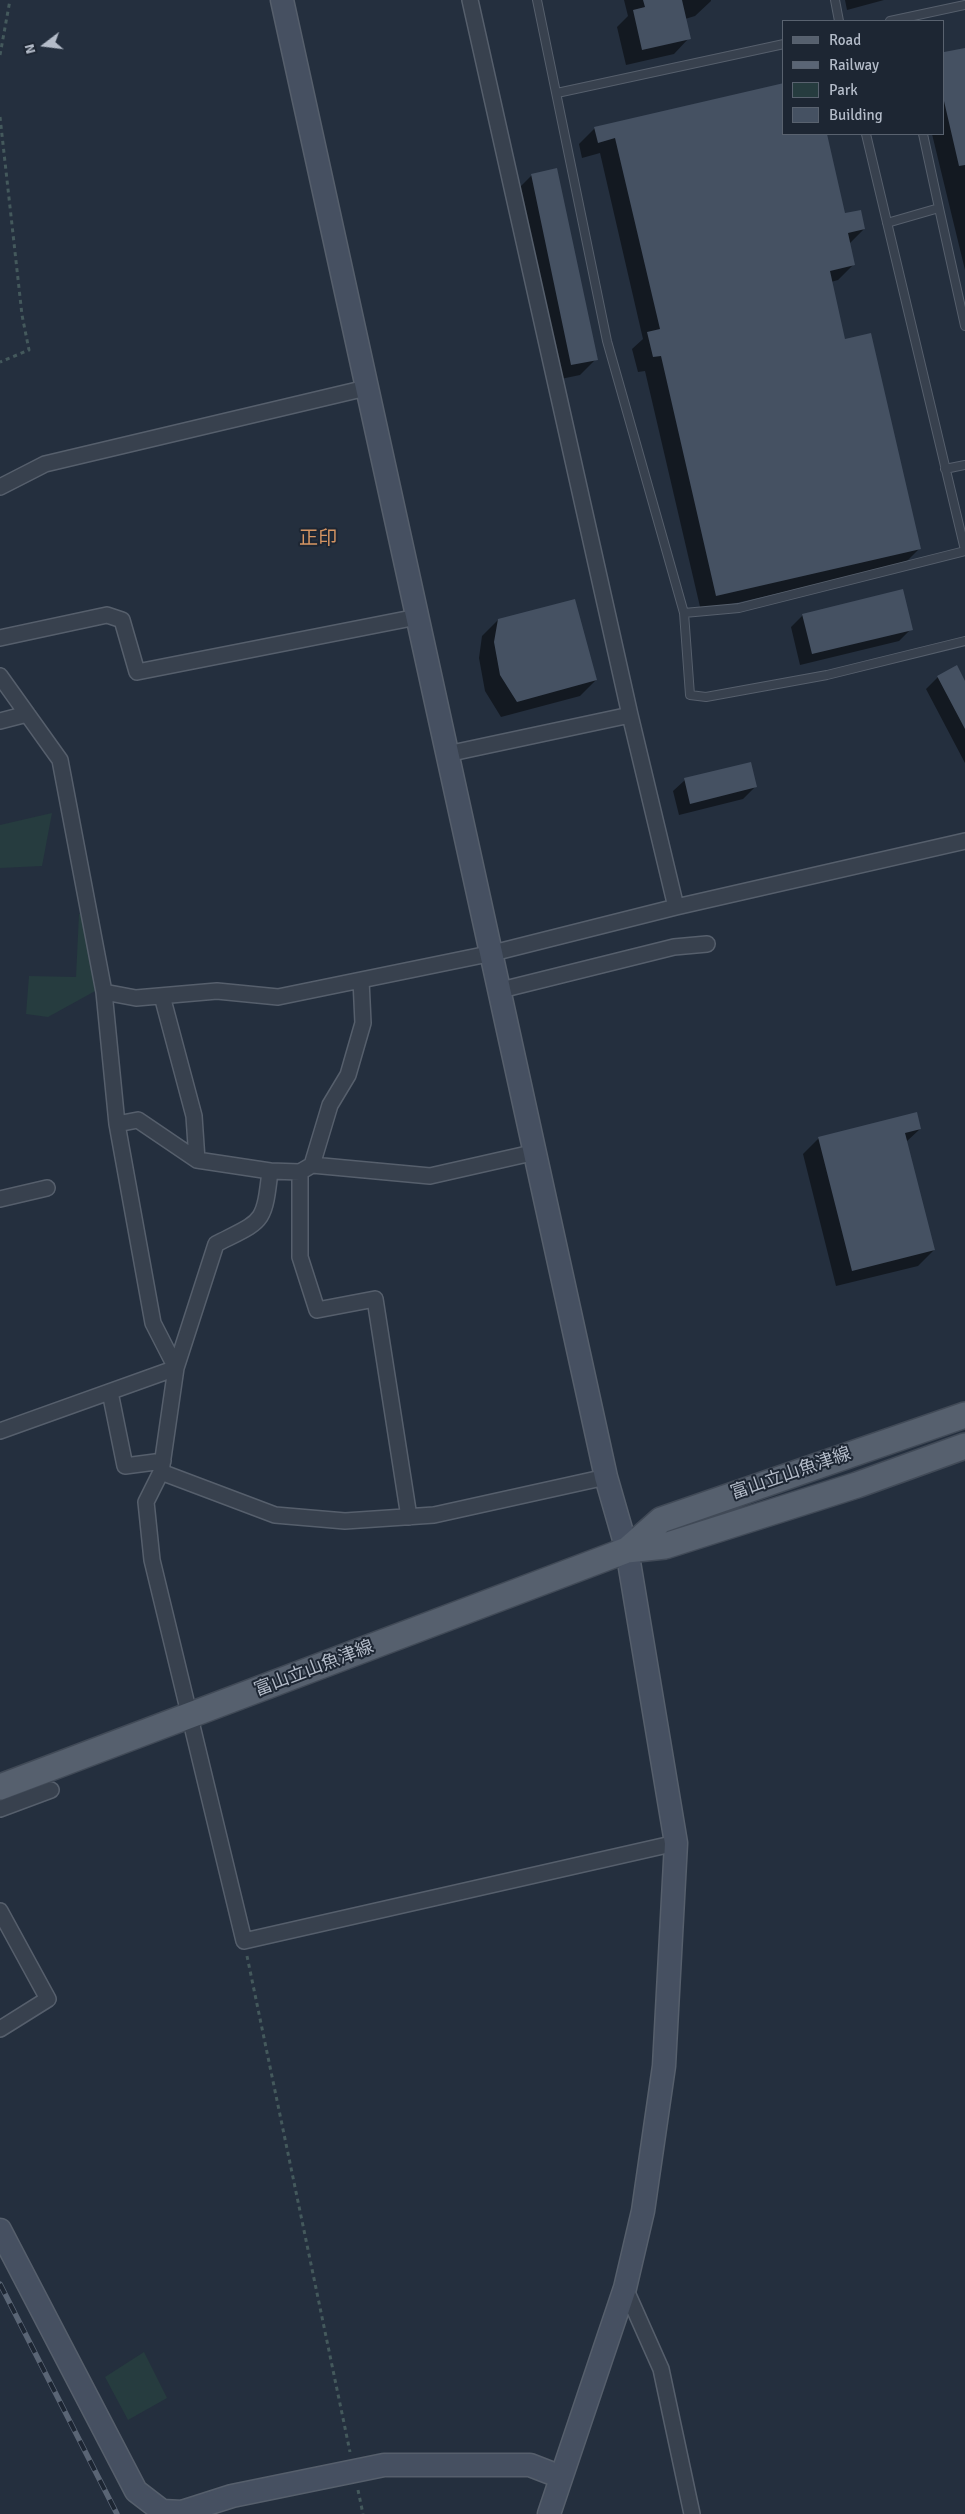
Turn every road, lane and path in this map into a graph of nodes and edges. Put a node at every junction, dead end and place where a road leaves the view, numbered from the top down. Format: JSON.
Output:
{"nodes":[{"id":1,"x":10,"y":0,"type":"edge"},
{"id":2,"x":282,"y":0,"type":"edge"},
{"id":3,"x":470,"y":0,"type":"edge"},
{"id":4,"x":537,"y":0,"type":"edge"},
{"id":5,"x":835,"y":0,"type":"edge"},
{"id":6,"x":965,"y":4,"type":"edge"},
{"id":7,"x":839,"y":20,"type":"edge"},
{"id":8,"x":900,"y":20,"type":"edge"},
{"id":9,"x":782,"y":44,"type":"edge"},
{"id":10,"x":0,"y":55,"type":"edge"},
{"id":11,"x":557,"y":93,"type":"junction"},
{"id":12,"x":0,"y":117,"type":"edge"},
{"id":13,"x":866,"y":135,"type":"edge"},
{"id":14,"x":923,"y":135,"type":"edge"},
{"id":15,"x":939,"y":208,"type":"junction"},
{"id":16,"x":887,"y":222,"type":"junction"},
{"id":17,"x":965,"y":326,"type":"edge"},
{"id":18,"x":0,"y":362,"type":"edge"},
{"id":19,"x":366,"y":388,"type":"junction"},
{"id":20,"x":965,"y":465,"type":"edge"},
{"id":21,"x":945,"y":469,"type":"junction"},
{"id":22,"x":0,"y":487,"type":"edge"},
{"id":23,"x":965,"y":551,"type":"edge"},
{"id":24,"x":684,"y":612,"type":"junction"},
{"id":25,"x":417,"y":617,"type":"junction"},
{"id":26,"x":0,"y":638,"type":"edge"},
{"id":27,"x":965,"y":641,"type":"edge"},
{"id":28,"x":0,"y":676,"type":"edge"},
{"id":29,"x":27,"y":714,"type":"junction"},
{"id":30,"x":630,"y":715,"type":"junction"},
{"id":31,"x":0,"y":721,"type":"edge"},
{"id":32,"x":447,"y":754,"type":"junction"},
{"id":33,"x":965,"y":841,"type":"edge"},
{"id":34,"x":676,"y":907,"type":"junction"},
{"id":35,"x":707,"y":944,"type":"dead end"},
{"id":36,"x":493,"y":953,"type":"junction"},
{"id":37,"x":361,"y":980,"type":"junction"},
{"id":38,"x":501,"y":990,"type":"junction"},
{"id":39,"x":104,"y":992,"type":"junction"},
{"id":40,"x":162,"y":996,"type":"junction"},
{"id":41,"x":117,"y":1124,"type":"junction"},
{"id":42,"x":536,"y":1152,"type":"junction"},
{"id":43,"x":197,"y":1160,"type":"junction"},
{"id":44,"x":306,"y":1168,"type":"junction"},
{"id":45,"x":270,"y":1171,"type":"junction"},
{"id":46,"x":47,"y":1188,"type":"dead end"},
{"id":47,"x":0,"y":1199,"type":"edge"},
{"id":48,"x":176,"y":1368,"type":"junction"},
{"id":49,"x":110,"y":1392,"type":"junction"},
{"id":50,"x":965,"y":1415,"type":"edge"},
{"id":51,"x":0,"y":1431,"type":"edge"},
{"id":52,"x":965,"y":1446,"type":"edge"},
{"id":53,"x":162,"y":1466,"type":"junction"},
{"id":54,"x":606,"y":1477,"type":"junction"},
{"id":55,"x":409,"y":1517,"type":"junction"},
{"id":56,"x":627,"y":1550,"type":"junction"},
{"id":57,"x":190,"y":1715,"type":"junction"},
{"id":58,"x":0,"y":1787,"type":"edge"},
{"id":59,"x":50,"y":1790,"type":"dead end"},
{"id":60,"x":0,"y":1809,"type":"edge"},
{"id":61,"x":676,"y":1843,"type":"junction"},
{"id":62,"x":0,"y":1911,"type":"edge"},
{"id":63,"x":244,"y":1941,"type":"junction"},
{"id":64,"x":0,"y":2029,"type":"edge"},
{"id":65,"x":0,"y":2230,"type":"edge"},
{"id":66,"x":625,"y":2288,"type":"junction"},
{"id":67,"x":354,"y":2471,"type":"junction"},
{"id":68,"x":561,"y":2478,"type":"junction"},
{"id":69,"x":363,"y":2514,"type":"edge"},
{"id":70,"x":549,"y":2514,"type":"edge"},
{"id":71,"x":692,"y":2514,"type":"edge"}],
"edges":[{"from":1,"to":10,"type":"path"},
{"from":2,"to":19,"type":"street"},
{"from":3,"to":30,"type":"street"},
{"from":4,"to":11,"type":"lane"},
{"from":5,"to":7,"type":"lane"},
{"from":6,"to":8,"type":"lane"},
{"from":9,"to":11,"type":"lane"},
{"from":11,"to":24,"type":"lane"},
{"from":12,"to":18,"type":"path"},
{"from":13,"to":16,"type":"lane"},
{"from":14,"to":15,"type":"lane"},
{"from":15,"to":16,"type":"lane"},
{"from":15,"to":17,"type":"lane"},
{"from":16,"to":21,"type":"lane"},
{"from":19,"to":22,"type":"street"},
{"from":19,"to":25,"type":"street"},
{"from":20,"to":21,"type":"lane"},
{"from":21,"to":23,"type":"lane"},
{"from":23,"to":24,"type":"lane"},
{"from":24,"to":27,"type":"lane"},
{"from":25,"to":26,"type":"street"},
{"from":25,"to":32,"type":"street"},
{"from":28,"to":29,"type":"street"},
{"from":29,"to":31,"type":"street"},
{"from":29,"to":39,"type":"street"},
{"from":30,"to":32,"type":"street"},
{"from":30,"to":34,"type":"street"},
{"from":32,"to":36,"type":"street"},
{"from":33,"to":34,"type":"street"},
{"from":34,"to":36,"type":"street"},
{"from":35,"to":38,"type":"street"},
{"from":36,"to":37,"type":"street"},
{"from":36,"to":38,"type":"street"},
{"from":37,"to":40,"type":"street"},
{"from":37,"to":44,"type":"street"},
{"from":38,"to":42,"type":"street"},
{"from":39,"to":40,"type":"street"},
{"from":39,"to":41,"type":"street"},
{"from":40,"to":43,"type":"street"},
{"from":41,"to":43,"type":"street"},
{"from":41,"to":48,"type":"street"},
{"from":42,"to":44,"type":"street"},
{"from":42,"to":54,"type":"street"},
{"from":43,"to":45,"type":"street"},
{"from":44,"to":45,"type":"street"},
{"from":44,"to":55,"type":"street"},
{"from":45,"to":48,"type":"street"},
{"from":46,"to":47,"type":"street"},
{"from":48,"to":49,"type":"street"},
{"from":48,"to":53,"type":"street"},
{"from":49,"to":51,"type":"street"},
{"from":49,"to":53,"type":"street"},
{"from":50,"to":56,"type":"main road","name":"富山立山魚津線"},
{"from":52,"to":56,"type":"main road","name":"富山立山魚津線"},
{"from":53,"to":55,"type":"street"},
{"from":53,"to":57,"type":"street"},
{"from":54,"to":55,"type":"street"},
{"from":54,"to":56,"type":"street"},
{"from":56,"to":57,"type":"main road","name":"富山立山魚津線"},
{"from":56,"to":61,"type":"street"},
{"from":57,"to":58,"type":"main road","name":"富山立山魚津線"},
{"from":57,"to":63,"type":"street"},
{"from":59,"to":60,"type":"street"},
{"from":61,"to":63,"type":"street"},
{"from":61,"to":66,"type":"street"},
{"from":62,"to":64,"type":"street"},
{"from":63,"to":67,"type":"path"},
{"from":65,"to":67,"type":"street"},
{"from":66,"to":68,"type":"street"},
{"from":66,"to":71,"type":"street"},
{"from":67,"to":68,"type":"street"},
{"from":67,"to":69,"type":"path"},
{"from":68,"to":70,"type":"street"}]}
